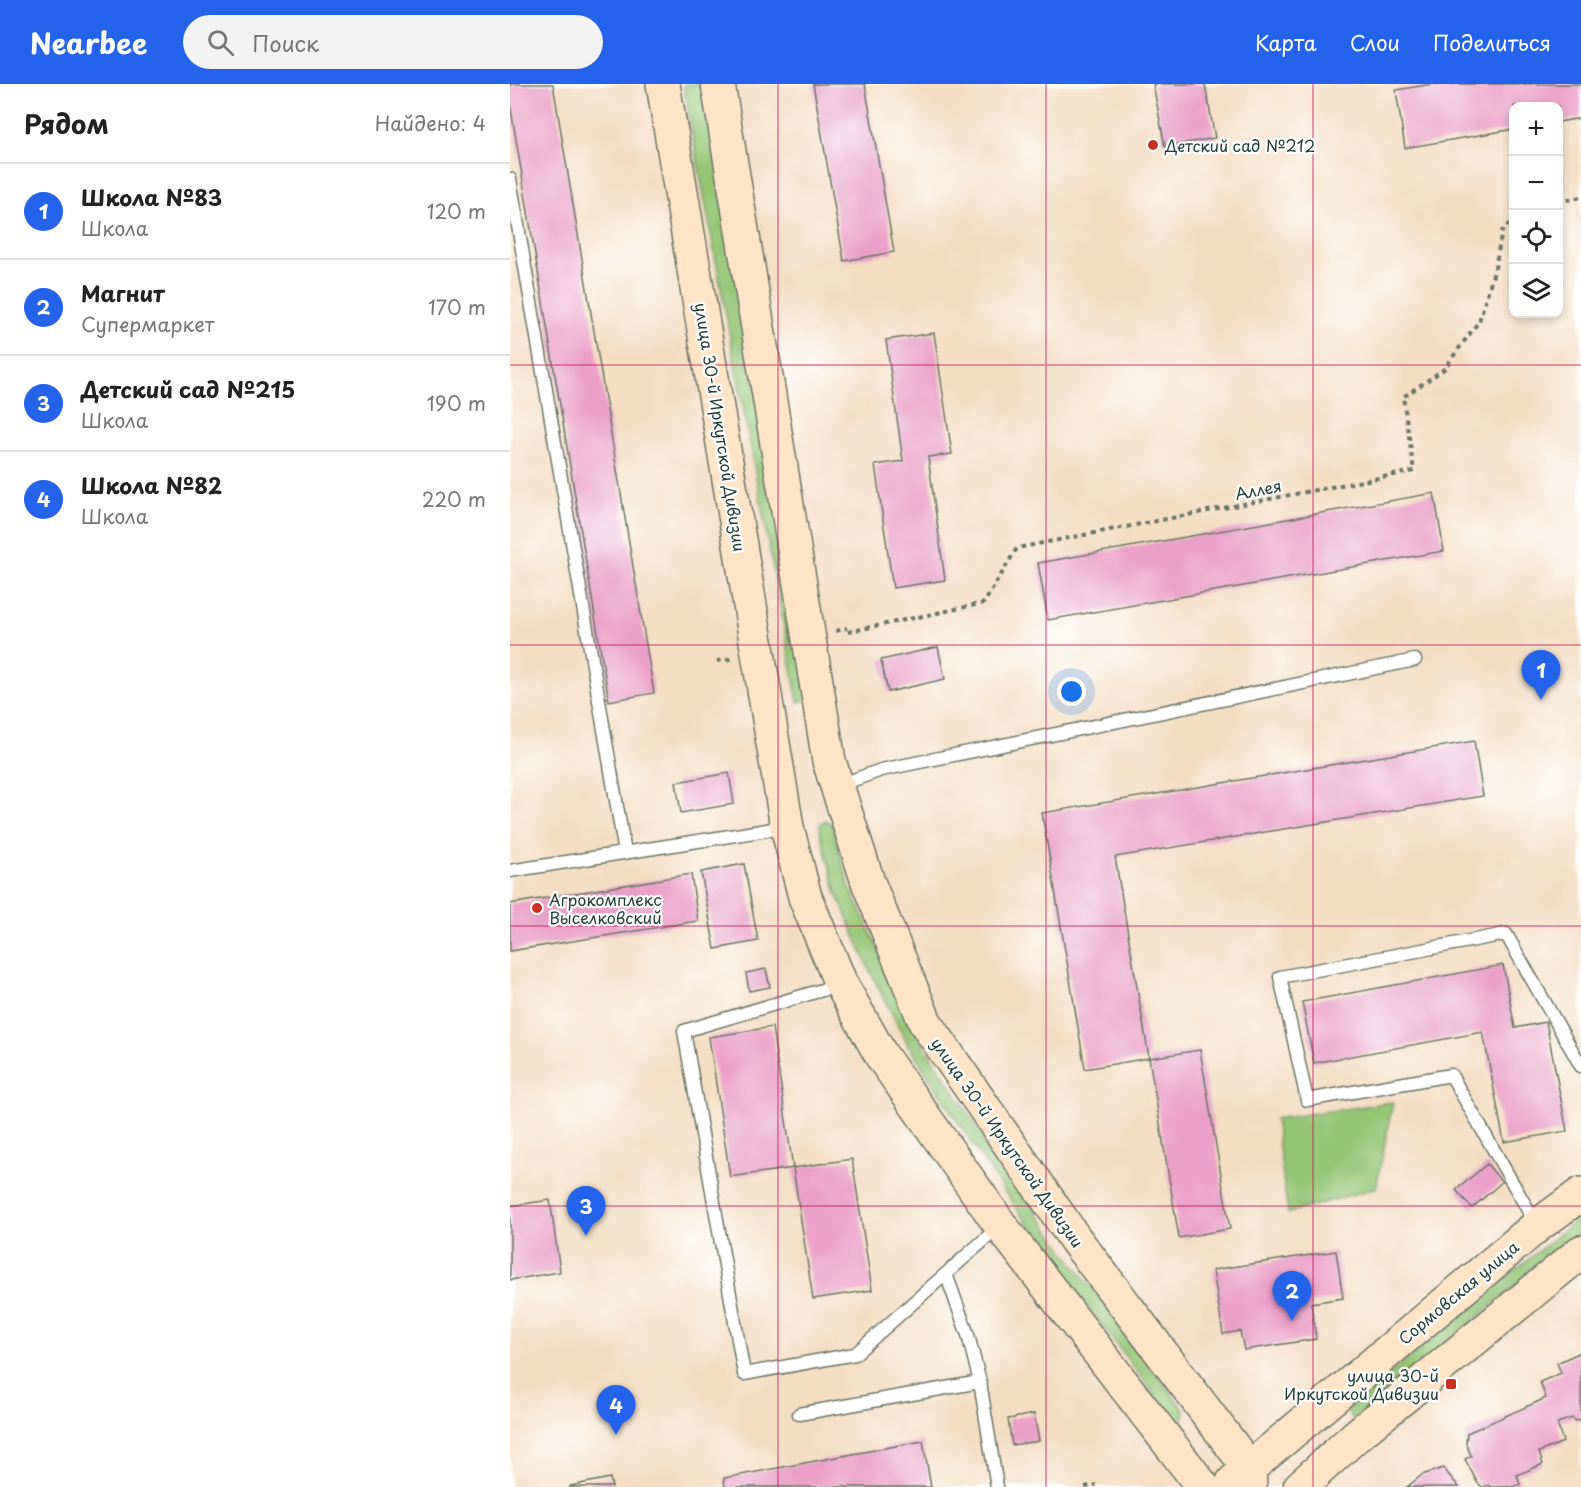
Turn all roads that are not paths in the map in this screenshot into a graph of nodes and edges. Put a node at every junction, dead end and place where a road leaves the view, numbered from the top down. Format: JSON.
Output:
{"nodes":[{"id":1,"x":663,"y":84,"type":"edge"},
{"id":2,"x":718,"y":84,"type":"edge"},
{"id":3,"x":510,"y":179,"type":"edge"},
{"id":4,"x":1414,"y":660,"type":"dead end"},
{"id":5,"x":777,"y":771,"type":"junction"},
{"id":6,"x":832,"y":774,"type":"junction"},
{"id":7,"x":787,"y":827,"type":"junction"},
{"id":8,"x":625,"y":853,"type":"junction"},
{"id":9,"x":510,"y":871,"type":"edge"},
{"id":10,"x":841,"y":984,"type":"junction"},
{"id":11,"x":1581,"y":1066,"type":"edge"},
{"id":12,"x":1581,"y":1194,"type":"edge"},
{"id":13,"x":1000,"y":1226,"type":"junction"},
{"id":14,"x":1537,"y":1226,"type":"junction"},
{"id":15,"x":1581,"y":1252,"type":"edge"},
{"id":16,"x":946,"y":1274,"type":"junction"},
{"id":17,"x":980,"y":1382,"type":"junction"},
{"id":18,"x":799,"y":1414,"type":"dead end"},
{"id":19,"x":1242,"y":1480,"type":"edge"},
{"id":20,"x":997,"y":1487,"type":"edge"},
{"id":21,"x":1203,"y":1487,"type":"edge"},
{"id":22,"x":1300,"y":1487,"type":"edge"}],
"edges":[{"from":1,"to":5,"type":"street","name":"улица 30-й Иркутской Дивизии"},
{"from":2,"to":6,"type":"street","name":"улица 30-й Иркутской Дивизии"},
{"from":3,"to":8,"type":"lane"},
{"from":4,"to":6,"type":"lane"},
{"from":5,"to":6,"type":"street"},
{"from":5,"to":7,"type":"street","name":"улица 30-й Иркутской Дивизии"},
{"from":6,"to":19,"type":"street","name":"улица 30-й Иркутской Дивизии"},
{"from":7,"to":8,"type":"lane"},
{"from":7,"to":10,"type":"street","name":"улица 30-й Иркутской Дивизии"},
{"from":8,"to":9,"type":"lane"},
{"from":10,"to":13,"type":"street","name":"улица 30-й Иркутской Дивизии"},
{"from":10,"to":16,"type":"lane"},
{"from":11,"to":14,"type":"lane"},
{"from":12,"to":14,"type":"street","name":"Сормовская улица"},
{"from":13,"to":16,"type":"lane"},
{"from":13,"to":21,"type":"street","name":"улица 30-й Иркутской Дивизии"},
{"from":14,"to":19,"type":"street","name":"Сормовская улица"},
{"from":15,"to":22,"type":"street"},
{"from":16,"to":17,"type":"lane"},
{"from":17,"to":18,"type":"lane"},
{"from":17,"to":20,"type":"lane"}]}
